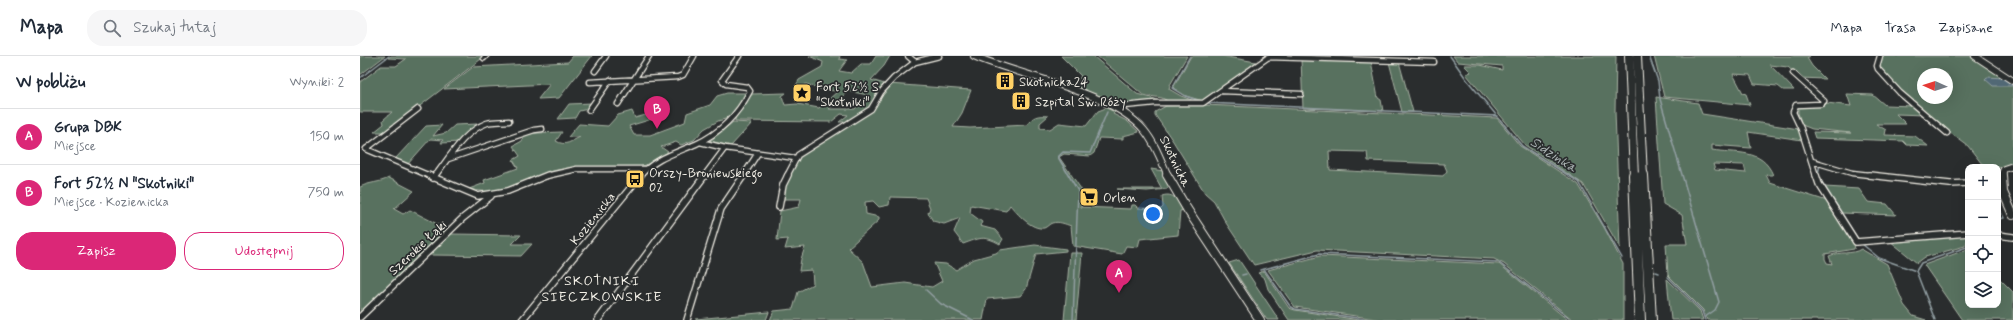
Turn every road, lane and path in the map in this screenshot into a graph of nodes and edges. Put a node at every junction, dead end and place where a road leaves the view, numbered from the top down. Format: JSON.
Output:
{"nodes":[{"id":1,"x":606,"y":56,"type":"edge"},
{"id":2,"x":649,"y":56,"type":"edge"},
{"id":3,"x":694,"y":56,"type":"edge"},
{"id":4,"x":739,"y":56,"type":"edge"},
{"id":5,"x":908,"y":56,"type":"edge"},
{"id":6,"x":939,"y":56,"type":"edge"},
{"id":7,"x":974,"y":56,"type":"edge"},
{"id":8,"x":992,"y":56,"type":"edge"},
{"id":9,"x":1269,"y":56,"type":"edge"},
{"id":10,"x":1630,"y":56,"type":"edge"},
{"id":11,"x":1637,"y":56,"type":"edge"},
{"id":12,"x":1880,"y":56,"type":"edge"},
{"id":13,"x":1975,"y":56,"type":"edge"},
{"id":14,"x":1323,"y":57,"type":"edge"},
{"id":15,"x":1340,"y":58,"type":"edge"},
{"id":16,"x":1379,"y":58,"type":"edge"},
{"id":17,"x":986,"y":61,"type":"junction"},
{"id":18,"x":915,"y":62,"type":"junction"},
{"id":19,"x":1434,"y":62,"type":"dead end"},
{"id":20,"x":595,"y":71,"type":"dead end"},
{"id":21,"x":1793,"y":74,"type":"dead end"},
{"id":22,"x":634,"y":79,"type":"junction"},
{"id":23,"x":610,"y":80,"type":"junction"},
{"id":24,"x":2013,"y":81,"type":"edge"},
{"id":25,"x":590,"y":82,"type":"dead end"},
{"id":26,"x":1222,"y":91,"type":"junction"},
{"id":27,"x":1301,"y":94,"type":"dead end"},
{"id":28,"x":618,"y":104,"type":"dead end"},
{"id":29,"x":1114,"y":107,"type":"junction"},
{"id":30,"x":418,"y":109,"type":"dead end"},
{"id":31,"x":589,"y":110,"type":"dead end"},
{"id":32,"x":509,"y":121,"type":"dead end"},
{"id":33,"x":542,"y":129,"type":"dead end"},
{"id":34,"x":1947,"y":133,"type":"dead end"},
{"id":35,"x":700,"y":142,"type":"junction"},
{"id":36,"x":725,"y":148,"type":"junction"},
{"id":37,"x":758,"y":153,"type":"junction"},
{"id":38,"x":795,"y":158,"type":"junction"},
{"id":39,"x":447,"y":159,"type":"junction"},
{"id":40,"x":1812,"y":161,"type":"junction"},
{"id":41,"x":2013,"y":166,"type":"edge"},
{"id":42,"x":646,"y":169,"type":"junction"},
{"id":43,"x":433,"y":178,"type":"junction"},
{"id":44,"x":1965,"y":183,"type":"edge"},
{"id":45,"x":2001,"y":190,"type":"edge"},
{"id":46,"x":491,"y":196,"type":"junction"},
{"id":47,"x":779,"y":207,"type":"dead end"},
{"id":48,"x":2013,"y":215,"type":"edge"},
{"id":49,"x":1965,"y":233,"type":"edge"},
{"id":50,"x":2001,"y":235,"type":"edge"},
{"id":51,"x":2013,"y":237,"type":"edge"},
{"id":52,"x":360,"y":317,"type":"edge"},
{"id":53,"x":522,"y":320,"type":"edge"},
{"id":54,"x":598,"y":320,"type":"edge"},
{"id":55,"x":687,"y":320,"type":"edge"},
{"id":56,"x":1260,"y":320,"type":"edge"},
{"id":57,"x":1640,"y":320,"type":"edge"},
{"id":58,"x":1651,"y":320,"type":"edge"}],
"edges":[{"from":1,"to":20,"type":"street"},
{"from":2,"to":22,"type":"street"},
{"from":3,"to":22,"type":"street"},
{"from":4,"to":35,"type":"street","name":"Kozienicka"},
{"from":5,"to":18,"type":"street"},
{"from":6,"to":18,"type":"street"},
{"from":7,"to":17,"type":"main road","name":"Skotnicka"},
{"from":8,"to":17,"type":"street"},
{"from":9,"to":14,"type":"street"},
{"from":9,"to":26,"type":"street"},
{"from":10,"to":57,"type":"highway"},
{"from":11,"to":58,"type":"highway"},
{"from":12,"to":34,"type":"street"},
{"from":13,"to":24,"type":"main road"},
{"from":14,"to":15,"type":"street"},
{"from":15,"to":16,"type":"street"},
{"from":16,"to":19,"type":"street"},
{"from":17,"to":29,"type":"main road","name":"Skotnicka"},
{"from":18,"to":38,"type":"street"},
{"from":21,"to":40,"type":"street"},
{"from":22,"to":23,"type":"street"},
{"from":22,"to":28,"type":"street"},
{"from":23,"to":25,"type":"street"},
{"from":23,"to":31,"type":"street"},
{"from":26,"to":27,"type":"street"},
{"from":26,"to":29,"type":"street"},
{"from":29,"to":56,"type":"main road","name":"Skotnicka"},
{"from":30,"to":43,"type":"street"},
{"from":32,"to":39,"type":"street"},
{"from":33,"to":39,"type":"street"},
{"from":35,"to":36,"type":"street"},
{"from":35,"to":42,"type":"street","name":"Kozienicka"},
{"from":36,"to":37,"type":"street"},
{"from":36,"to":54,"type":"street"},
{"from":37,"to":38,"type":"street"},
{"from":37,"to":55,"type":"street"},
{"from":38,"to":47,"type":"street"},
{"from":39,"to":43,"type":"street"},
{"from":40,"to":44,"type":"street"},
{"from":40,"to":49,"type":"street"},
{"from":41,"to":45,"type":"main road"},
{"from":42,"to":46,"type":"street"},
{"from":42,"to":53,"type":"street","name":"Kozienicka"},
{"from":43,"to":46,"type":"street"},
{"from":45,"to":48,"type":"main road"},
{"from":46,"to":52,"type":"street","name":"Szerokie Łąki"},
{"from":50,"to":51,"type":"street"}]}
